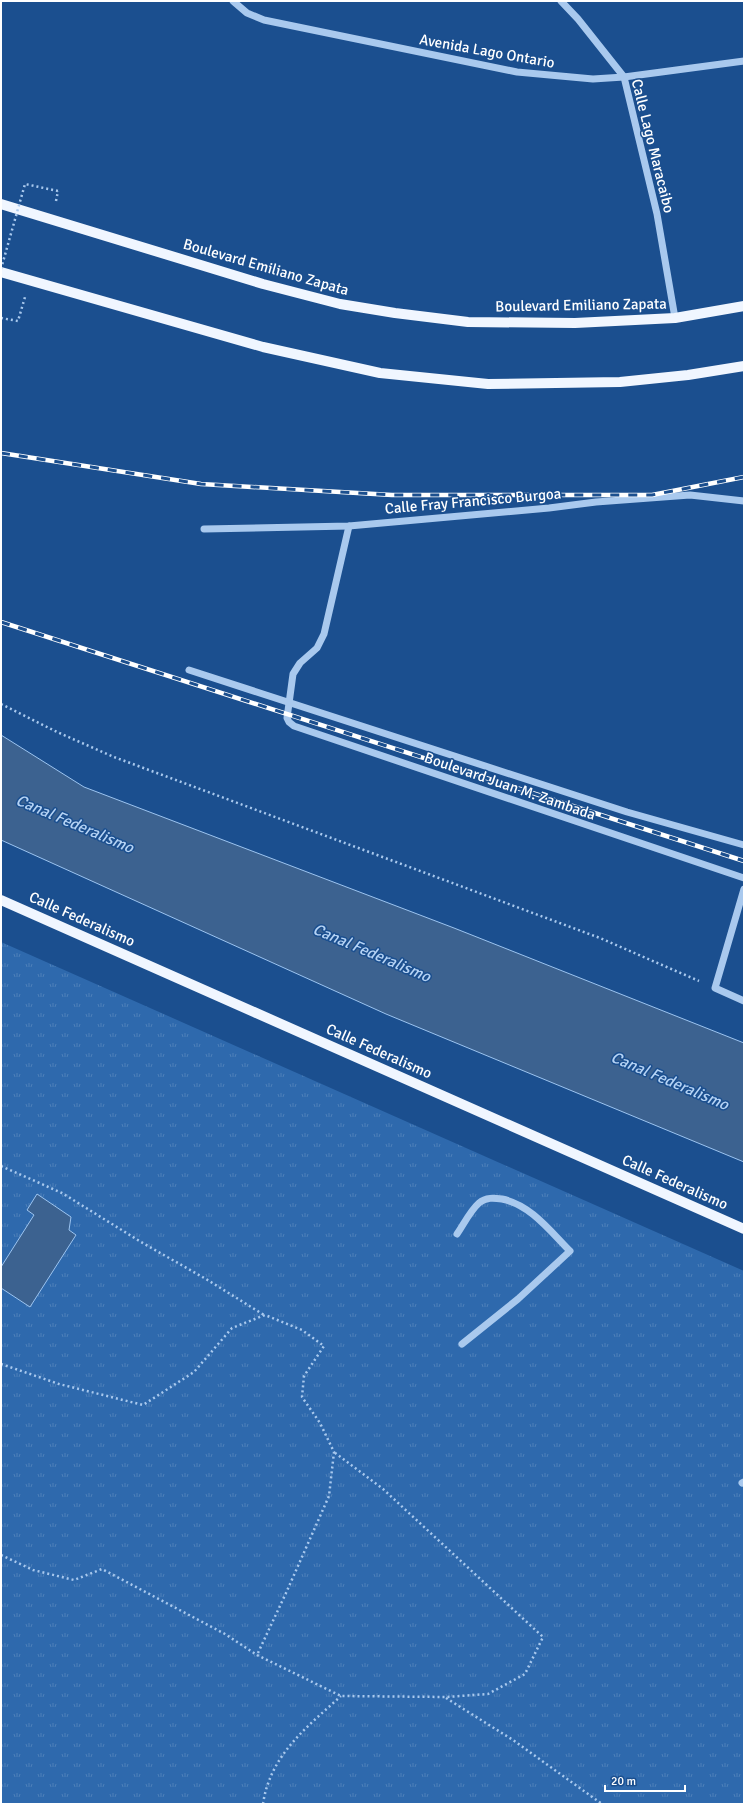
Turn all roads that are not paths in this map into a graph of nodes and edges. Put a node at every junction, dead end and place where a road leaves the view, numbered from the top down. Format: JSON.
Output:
{"nodes":[{"id":1,"x":233,"y":1,"type":"edge"},
{"id":2,"x":561,"y":1,"type":"edge"},
{"id":3,"x":744,"y":61,"type":"edge"},
{"id":4,"x":624,"y":77,"type":"junction"},
{"id":5,"x":1,"y":204,"type":"edge"},
{"id":6,"x":1,"y":272,"type":"edge"},
{"id":7,"x":744,"y":306,"type":"edge"},
{"id":8,"x":675,"y":318,"type":"junction"},
{"id":9,"x":744,"y":366,"type":"edge"},
{"id":10,"x":744,"y":501,"type":"edge"},
{"id":11,"x":349,"y":526,"type":"junction"},
{"id":12,"x":204,"y":529,"type":"dead end"},
{"id":13,"x":189,"y":670,"type":"dead end"},
{"id":14,"x":289,"y":703,"type":"junction"},
{"id":15,"x":744,"y":845,"type":"edge"},
{"id":16,"x":744,"y":878,"type":"edge"},
{"id":17,"x":744,"y":889,"type":"edge"},
{"id":18,"x":1,"y":900,"type":"edge"},
{"id":19,"x":744,"y":1001,"type":"edge"},
{"id":20,"x":744,"y":1229,"type":"edge"},
{"id":21,"x":457,"y":1234,"type":"dead end"},
{"id":22,"x":462,"y":1344,"type":"dead end"}],
"edges":[{"from":1,"to":4,"type":"street","name":"Avenida Lago Ontario"},
{"from":2,"to":4,"type":"street","name":"Calle Lago Maracaibo"},
{"from":3,"to":4,"type":"street","name":"Avenida Lago Ontario"},
{"from":4,"to":8,"type":"street","name":"Calle Lago Maracaibo"},
{"from":5,"to":8,"type":"main road","name":"Boulevard Emiliano Zapata"},
{"from":6,"to":9,"type":"main road"},
{"from":7,"to":8,"type":"main road","name":"Boulevard Emiliano Zapata"},
{"from":10,"to":11,"type":"street","name":"Calle Fray Francisco Burgoa"},
{"from":11,"to":12,"type":"street","name":"Calle Fray Francisco Burgoa"},
{"from":11,"to":14,"type":"street"},
{"from":13,"to":14,"type":"street","name":"Boulevard Juan M. Zambada"},
{"from":14,"to":15,"type":"street","name":"Boulevard Juan M. Zambada"},
{"from":14,"to":16,"type":"street","name":"Boulevard Juan M. Zambada"},
{"from":17,"to":19,"type":"street"},
{"from":18,"to":20,"type":"main road","name":"Calle Federalismo"},
{"from":21,"to":22,"type":"street"}]}
